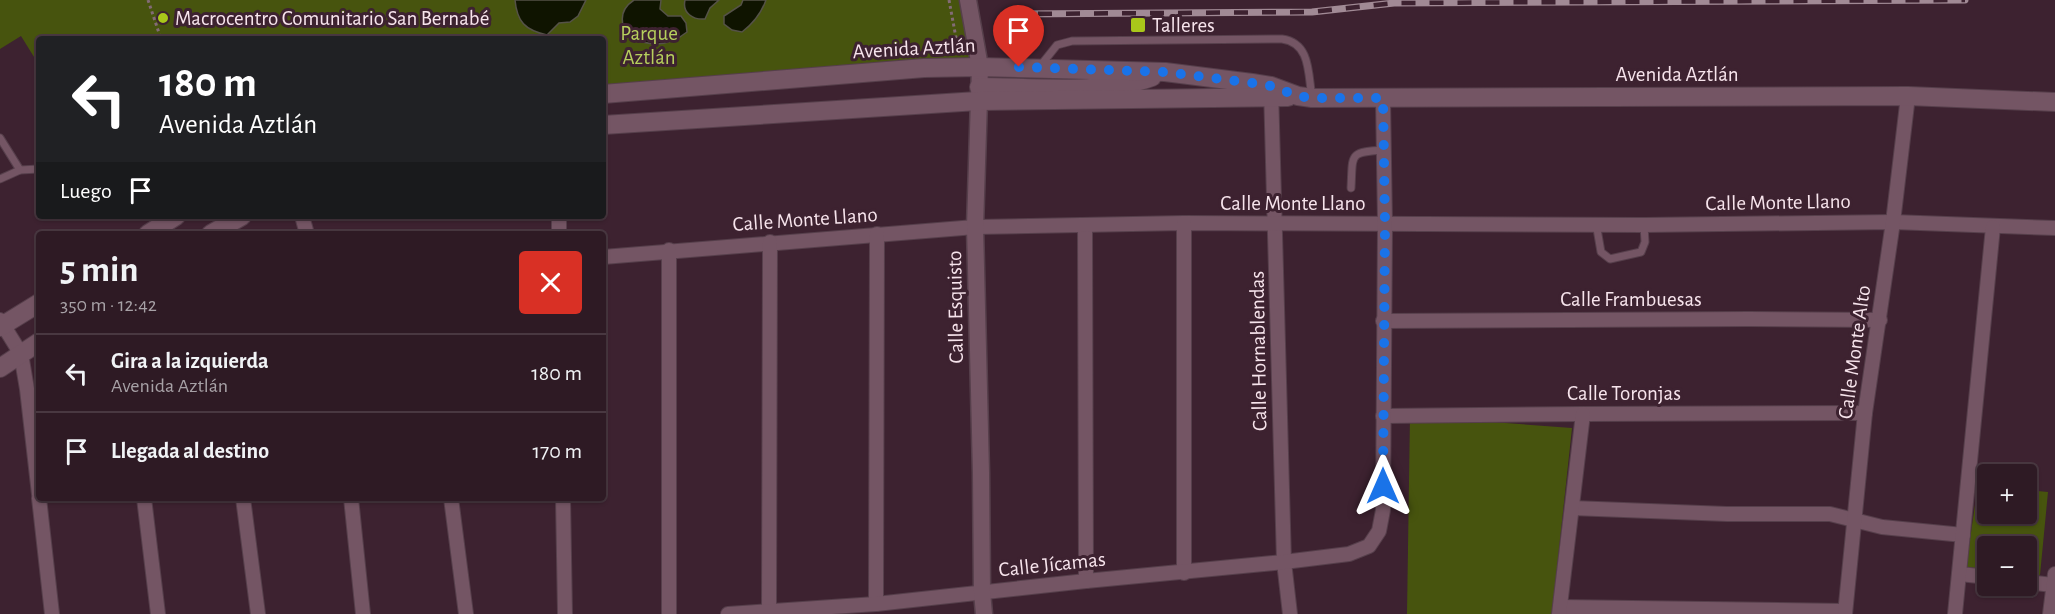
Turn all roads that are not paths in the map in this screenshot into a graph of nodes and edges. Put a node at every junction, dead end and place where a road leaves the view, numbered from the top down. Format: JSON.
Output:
{"nodes":[{"id":1,"x":968,"y":0,"type":"edge"},
{"id":2,"x":980,"y":67,"type":"junction"},
{"id":3,"x":1039,"y":67,"type":"junction"},
{"id":4,"x":1165,"y":72,"type":"junction"},
{"id":5,"x":1271,"y":92,"type":"junction"},
{"id":6,"x":606,"y":94,"type":"edge"},
{"id":7,"x":979,"y":94,"type":"junction"},
{"id":8,"x":1908,"y":96,"type":"junction"},
{"id":9,"x":1305,"y":97,"type":"junction"},
{"id":10,"x":1383,"y":98,"type":"junction"},
{"id":11,"x":2055,"y":102,"type":"edge"},
{"id":12,"x":606,"y":125,"type":"edge"},
{"id":13,"x":0,"y":138,"type":"edge"},
{"id":14,"x":1384,"y":150,"type":"junction"},
{"id":15,"x":36,"y":169,"type":"edge"},
{"id":16,"x":20,"y":170,"type":"junction"},
{"id":17,"x":0,"y":179,"type":"edge"},
{"id":18,"x":1351,"y":188,"type":"dead end"},
{"id":19,"x":171,"y":219,"type":"edge"},
{"id":20,"x":237,"y":219,"type":"edge"},
{"id":21,"x":1893,"y":222,"type":"junction"},
{"id":22,"x":1184,"y":223,"type":"junction"},
{"id":23,"x":1275,"y":223,"type":"junction"},
{"id":24,"x":1596,"y":223,"type":"junction"},
{"id":25,"x":1385,"y":224,"type":"junction"},
{"id":26,"x":1085,"y":225,"type":"junction"},
{"id":27,"x":1644,"y":225,"type":"junction"},
{"id":28,"x":975,"y":227,"type":"junction"},
{"id":29,"x":1993,"y":227,"type":"junction"},
{"id":30,"x":2055,"y":228,"type":"edge"},
{"id":31,"x":153,"y":231,"type":"edge"},
{"id":32,"x":216,"y":231,"type":"edge"},
{"id":33,"x":877,"y":234,"type":"junction"},
{"id":34,"x":770,"y":242,"type":"junction"},
{"id":35,"x":669,"y":250,"type":"junction"},
{"id":36,"x":606,"y":257,"type":"edge"},
{"id":37,"x":36,"y":305,"type":"edge"},
{"id":38,"x":1880,"y":320,"type":"junction"},
{"id":39,"x":1383,"y":321,"type":"junction"},
{"id":40,"x":1,"y":324,"type":"edge"},
{"id":41,"x":36,"y":344,"type":"edge"},
{"id":42,"x":21,"y":354,"type":"junction"},
{"id":43,"x":0,"y":368,"type":"edge"},
{"id":44,"x":1583,"y":414,"type":"junction"},
{"id":45,"x":1865,"y":414,"type":"junction"},
{"id":46,"x":1383,"y":417,"type":"junction"},
{"id":47,"x":36,"y":433,"type":"edge"},
{"id":48,"x":42,"y":501,"type":"edge"},
{"id":49,"x":144,"y":501,"type":"edge"},
{"id":50,"x":243,"y":501,"type":"edge"},
{"id":51,"x":351,"y":501,"type":"edge"},
{"id":52,"x":451,"y":501,"type":"edge"},
{"id":53,"x":563,"y":501,"type":"edge"},
{"id":54,"x":1572,"y":508,"type":"junction"},
{"id":55,"x":1854,"y":519,"type":"junction"},
{"id":56,"x":1963,"y":536,"type":"junction"},
{"id":57,"x":1284,"y":562,"type":"junction"},
{"id":58,"x":1184,"y":573,"type":"junction"},
{"id":59,"x":1960,"y":574,"type":"junction"},
{"id":60,"x":1977,"y":576,"type":"edge"},
{"id":61,"x":2054,"y":580,"type":"edge"},
{"id":62,"x":1086,"y":581,"type":"junction"},
{"id":63,"x":2037,"y":581,"type":"edge"},
{"id":64,"x":982,"y":592,"type":"junction"},
{"id":65,"x":876,"y":604,"type":"junction"},
{"id":66,"x":1560,"y":610,"type":"edge"},
{"id":67,"x":769,"y":611,"type":"junction"},
{"id":68,"x":1845,"y":612,"type":"edge"},
{"id":69,"x":52,"y":614,"type":"edge"},
{"id":70,"x":158,"y":614,"type":"edge"},
{"id":71,"x":258,"y":614,"type":"edge"},
{"id":72,"x":363,"y":614,"type":"edge"},
{"id":73,"x":466,"y":614,"type":"edge"},
{"id":74,"x":565,"y":614,"type":"edge"},
{"id":75,"x":669,"y":614,"type":"edge"},
{"id":76,"x":728,"y":614,"type":"edge"},
{"id":77,"x":984,"y":614,"type":"edge"},
{"id":78,"x":1290,"y":614,"type":"edge"},
{"id":79,"x":1955,"y":614,"type":"edge"},
{"id":80,"x":2050,"y":614,"type":"edge"}],
"edges":[{"from":1,"to":2,"type":"street","name":"Calle Esquisto"},
{"from":2,"to":3,"type":"main road","name":"Avenida Aztlán"},
{"from":2,"to":6,"type":"main road","name":"Avenida Aztlán"},
{"from":2,"to":7,"type":"street","name":"Calle Esquisto"},
{"from":3,"to":4,"type":"main road","name":"Avenida Aztlán"},
{"from":3,"to":9,"type":"lane"},
{"from":4,"to":5,"type":"main road","name":"Avenida Aztlán"},
{"from":4,"to":7,"type":"main road"},
{"from":5,"to":7,"type":"main road","name":"Avenida Aztlán"},
{"from":5,"to":9,"type":"main road","name":"Avenida Aztlán"},
{"from":5,"to":23,"type":"street","name":"Calle Hornablendas"},
{"from":7,"to":12,"type":"main road","name":"Avenida Aztlán"},
{"from":7,"to":28,"type":"street","name":"Calle Esquisto"},
{"from":8,"to":10,"type":"main road","name":"Avenida Aztlán"},
{"from":8,"to":11,"type":"main road","name":"Avenida Aztlán"},
{"from":8,"to":21,"type":"street","name":"Calle Monte Alto"},
{"from":9,"to":10,"type":"main road","name":"Avenida Aztlán"},
{"from":10,"to":14,"type":"street"},
{"from":13,"to":16,"type":"lane"},
{"from":14,"to":18,"type":"lane"},
{"from":14,"to":25,"type":"street"},
{"from":15,"to":16,"type":"lane"},
{"from":16,"to":17,"type":"lane"},
{"from":19,"to":31,"type":"main road"},
{"from":20,"to":32,"type":"main road"},
{"from":21,"to":27,"type":"street","name":"Calle Monte Llano"},
{"from":21,"to":29,"type":"street","name":"Calle Monte Llano"},
{"from":21,"to":38,"type":"street","name":"Calle Monte Alto"},
{"from":22,"to":23,"type":"street","name":"Calle Monte Llano"},
{"from":22,"to":26,"type":"street","name":"Calle Monte Llano"},
{"from":22,"to":58,"type":"street"},
{"from":23,"to":25,"type":"street","name":"Calle Monte Llano"},
{"from":23,"to":57,"type":"street","name":"Calle Hornablendas"},
{"from":24,"to":25,"type":"street","name":"Calle Monte Llano"},
{"from":24,"to":27,"type":"street","name":"Calle Monte Llano"},
{"from":24,"to":27,"type":"lane"},
{"from":25,"to":39,"type":"street"},
{"from":26,"to":28,"type":"street","name":"Calle Monte Llano"},
{"from":26,"to":62,"type":"street"},
{"from":28,"to":33,"type":"street","name":"Calle Monte Llano"},
{"from":28,"to":64,"type":"street","name":"Calle Esquisto"},
{"from":29,"to":30,"type":"street","name":"Calle Monte Llano"},
{"from":29,"to":56,"type":"street"},
{"from":33,"to":34,"type":"street","name":"Calle Monte Llano"},
{"from":33,"to":65,"type":"street"},
{"from":34,"to":35,"type":"street","name":"Calle Monte Llano"},
{"from":34,"to":67,"type":"street"},
{"from":35,"to":36,"type":"street","name":"Calle Monte Llano"},
{"from":35,"to":75,"type":"street"},
{"from":37,"to":40,"type":"main road"},
{"from":38,"to":39,"type":"street","name":"Calle Frambuesas"},
{"from":38,"to":45,"type":"street","name":"Calle Monte Alto"},
{"from":39,"to":46,"type":"street"},
{"from":40,"to":42,"type":"street"},
{"from":41,"to":42,"type":"main road"},
{"from":42,"to":43,"type":"main road"},
{"from":42,"to":47,"type":"street"},
{"from":44,"to":45,"type":"street","name":"Calle Toronjas"},
{"from":44,"to":46,"type":"street","name":"Calle Toronjas"},
{"from":44,"to":54,"type":"street"},
{"from":45,"to":55,"type":"street","name":"Calle Monte Alto"},
{"from":46,"to":57,"type":"street","name":"Calle Jícamas"},
{"from":48,"to":69,"type":"street"},
{"from":49,"to":70,"type":"street"},
{"from":50,"to":71,"type":"street"},
{"from":51,"to":72,"type":"street"},
{"from":52,"to":73,"type":"street"},
{"from":53,"to":74,"type":"street"},
{"from":54,"to":55,"type":"street"},
{"from":54,"to":66,"type":"street"},
{"from":55,"to":56,"type":"street"},
{"from":55,"to":68,"type":"street","name":"Calle Monte Alto"},
{"from":56,"to":59,"type":"street"},
{"from":57,"to":58,"type":"street","name":"Calle Jícamas"},
{"from":57,"to":78,"type":"street","name":"Calle Hornablendas"},
{"from":58,"to":62,"type":"street","name":"Calle Jícamas"},
{"from":59,"to":60,"type":"street"},
{"from":59,"to":79,"type":"street"},
{"from":61,"to":63,"type":"street"},
{"from":61,"to":80,"type":"street"},
{"from":62,"to":64,"type":"street","name":"Calle Jícamas"},
{"from":64,"to":65,"type":"street","name":"Calle Jícamas"},
{"from":64,"to":77,"type":"street","name":"Calle Esquisto"},
{"from":65,"to":67,"type":"street","name":"Calle Jícamas"},
{"from":66,"to":68,"type":"street"},
{"from":67,"to":76,"type":"street","name":"Calle Jícamas"}]}
